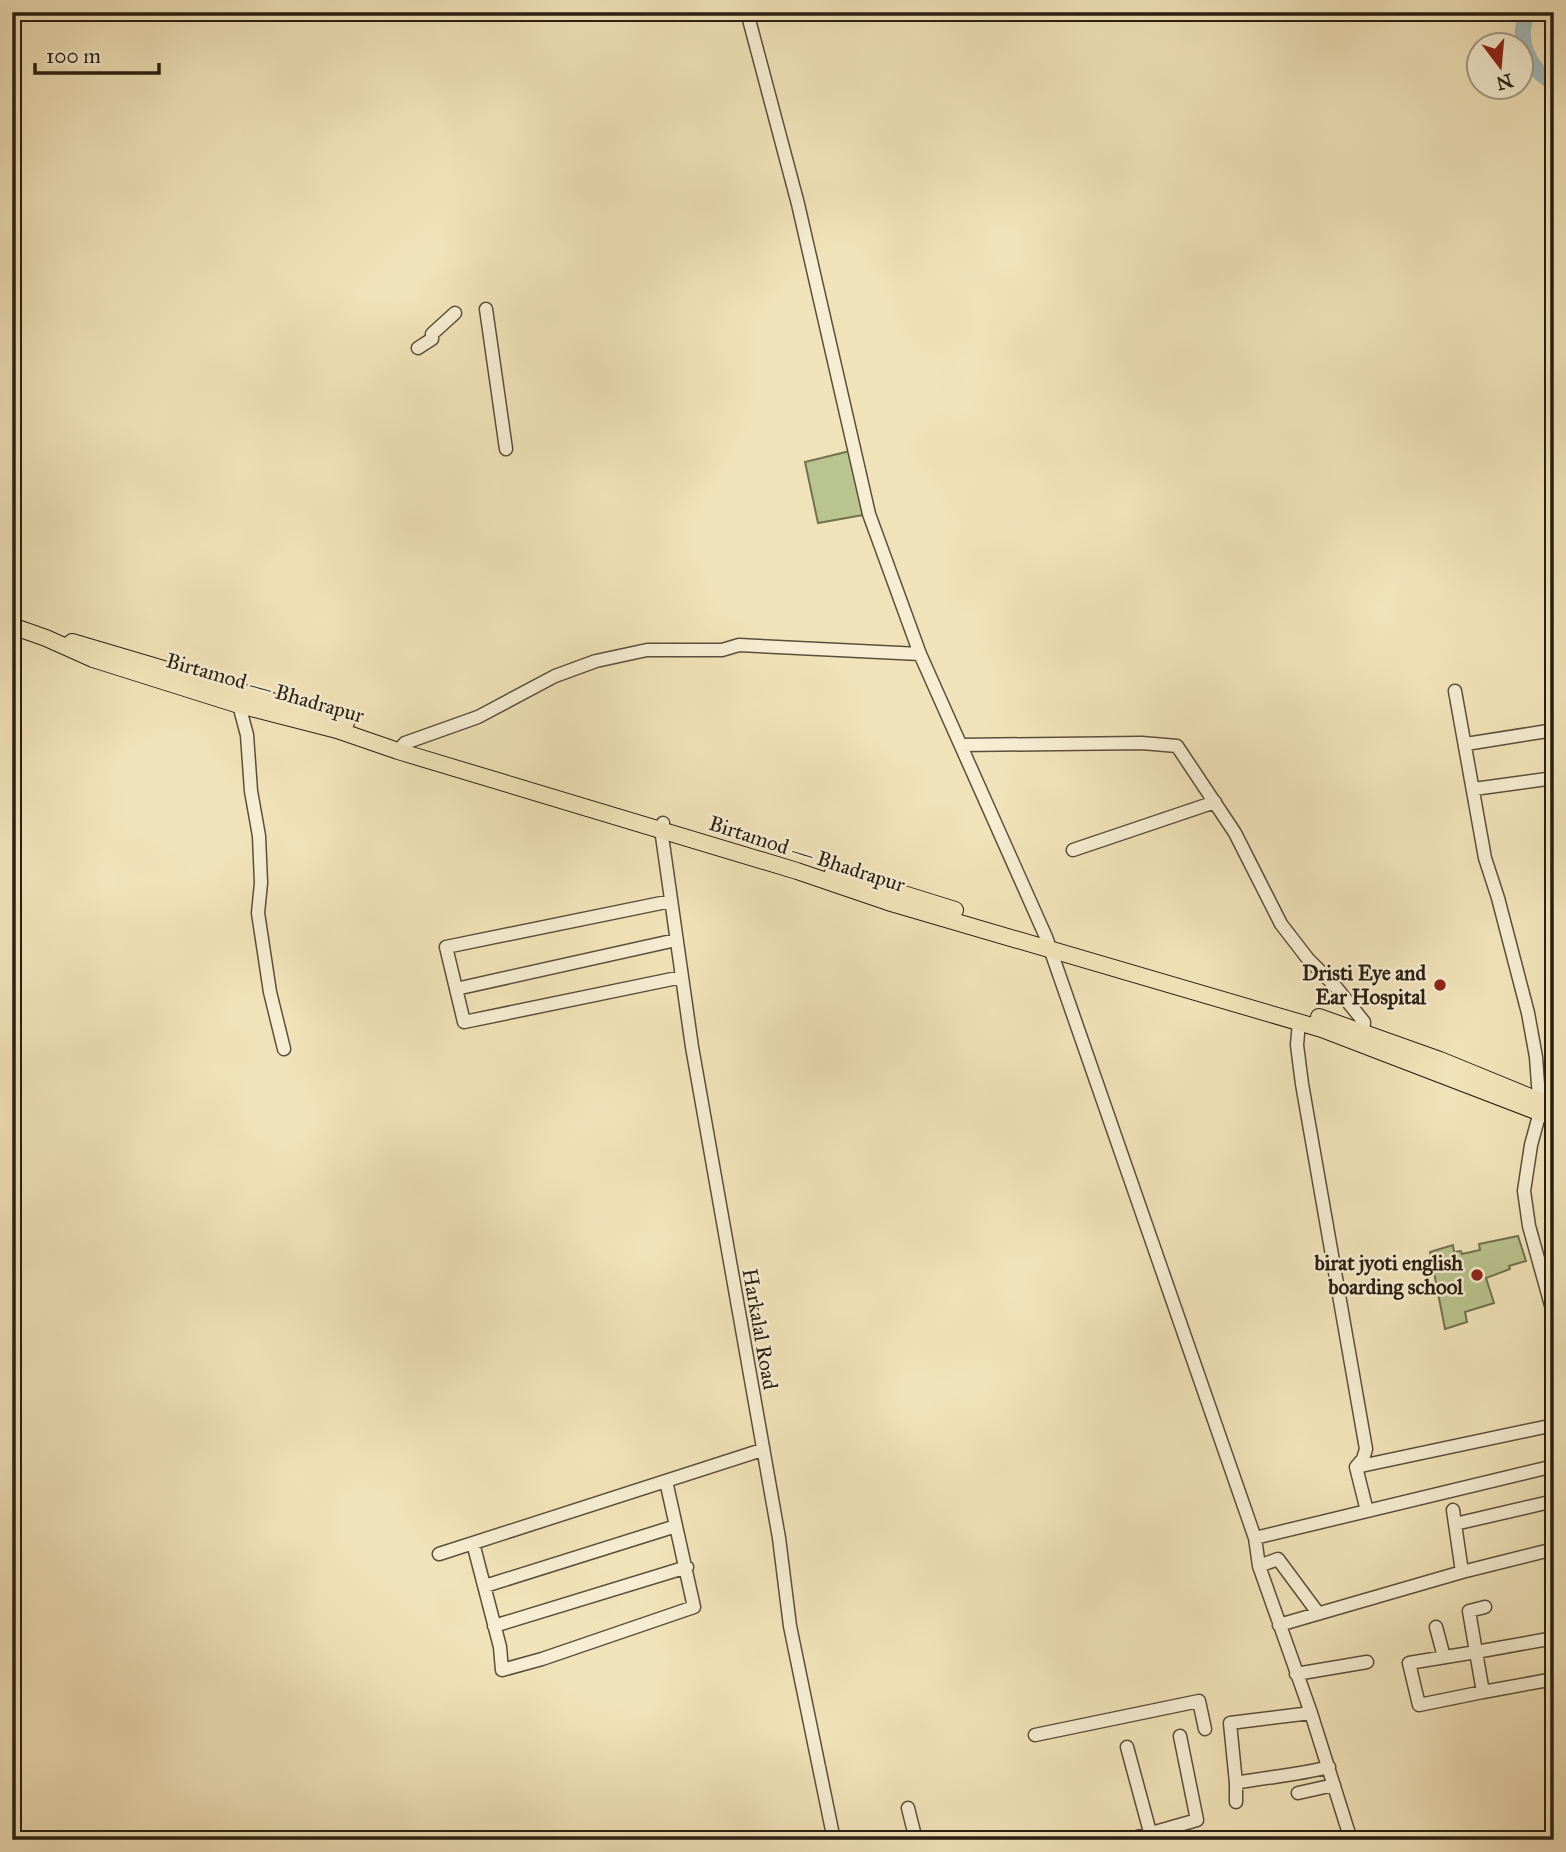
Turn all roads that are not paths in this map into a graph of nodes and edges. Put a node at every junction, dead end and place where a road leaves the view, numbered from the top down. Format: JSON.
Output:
{"nodes":[{"id":1,"x":747,"y":12,"type":"edge"},
{"id":2,"x":486,"y":309,"type":"dead end"},
{"id":3,"x":455,"y":313,"type":"dead end"},
{"id":4,"x":418,"y":348,"type":"dead end"},
{"id":5,"x":506,"y":449,"type":"dead end"},
{"id":6,"x":12,"y":626,"type":"edge"},
{"id":7,"x":46,"y":638,"type":"junction"},
{"id":8,"x":920,"y":654,"type":"junction"},
{"id":9,"x":1455,"y":691,"type":"dead end"},
{"id":10,"x":239,"y":705,"type":"junction"},
{"id":11,"x":1554,"y":730,"type":"edge"},
{"id":12,"x":1466,"y":744,"type":"junction"},
{"id":13,"x":961,"y":745,"type":"junction"},
{"id":14,"x":402,"y":747,"type":"junction"},
{"id":15,"x":1554,"y":778,"type":"edge"},
{"id":16,"x":1474,"y":789,"type":"junction"},
{"id":17,"x":1215,"y":802,"type":"junction"},
{"id":18,"x":662,"y":826,"type":"junction"},
{"id":19,"x":1073,"y":850,"type":"dead end"},
{"id":20,"x":671,"y":901,"type":"junction"},
{"id":21,"x":676,"y":940,"type":"junction"},
{"id":22,"x":1048,"y":943,"type":"junction"},
{"id":23,"x":682,"y":977,"type":"junction"},
{"id":24,"x":456,"y":989,"type":"junction"},
{"id":25,"x":1299,"y":1022,"type":"junction"},
{"id":26,"x":1363,"y":1033,"type":"junction"},
{"id":27,"x":1383,"y":1046,"type":"junction"},
{"id":28,"x":284,"y":1049,"type":"dead end"},
{"id":29,"x":1546,"y":1109,"type":"edge"},
{"id":30,"x":1554,"y":1316,"type":"edge"},
{"id":31,"x":1554,"y":1425,"type":"edge"},
{"id":32,"x":762,"y":1450,"type":"junction"},
{"id":33,"x":1554,"y":1466,"type":"edge"},
{"id":34,"x":1356,"y":1467,"type":"junction"},
{"id":35,"x":666,"y":1481,"type":"junction"},
{"id":36,"x":1554,"y":1501,"type":"edge"},
{"id":37,"x":1453,"y":1510,"type":"dead end"},
{"id":38,"x":1367,"y":1511,"type":"junction"},
{"id":39,"x":1455,"y":1524,"type":"junction"},
{"id":40,"x":676,"y":1526,"type":"junction"},
{"id":41,"x":1255,"y":1538,"type":"junction"},
{"id":42,"x":473,"y":1543,"type":"junction"},
{"id":43,"x":1554,"y":1549,"type":"edge"},
{"id":44,"x":439,"y":1554,"type":"dead end"},
{"id":45,"x":1259,"y":1566,"type":"junction"},
{"id":46,"x":687,"y":1567,"type":"junction"},
{"id":47,"x":1462,"y":1572,"type":"junction"},
{"id":48,"x":485,"y":1586,"type":"junction"},
{"id":49,"x":1485,"y":1607,"type":"dead end"},
{"id":50,"x":1318,"y":1613,"type":"junction"},
{"id":51,"x":1279,"y":1625,"type":"junction"},
{"id":52,"x":494,"y":1626,"type":"junction"},
{"id":53,"x":1436,"y":1626,"type":"dead end"},
{"id":54,"x":1554,"y":1639,"type":"edge"},
{"id":55,"x":1476,"y":1652,"type":"junction"},
{"id":56,"x":1444,"y":1657,"type":"junction"},
{"id":57,"x":1367,"y":1661,"type":"dead end"},
{"id":58,"x":1296,"y":1674,"type":"junction"},
{"id":59,"x":1554,"y":1679,"type":"edge"},
{"id":60,"x":1483,"y":1692,"type":"junction"},
{"id":61,"x":1311,"y":1713,"type":"junction"},
{"id":62,"x":1206,"y":1729,"type":"dead end"},
{"id":63,"x":1035,"y":1735,"type":"dead end"},
{"id":64,"x":1180,"y":1736,"type":"dead end"},
{"id":65,"x":1127,"y":1747,"type":"dead end"},
{"id":66,"x":1329,"y":1766,"type":"junction"},
{"id":67,"x":1236,"y":1783,"type":"junction"},
{"id":68,"x":1334,"y":1785,"type":"junction"},
{"id":69,"x":1298,"y":1793,"type":"dead end"},
{"id":70,"x":1236,"y":1802,"type":"dead end"},
{"id":71,"x":908,"y":1808,"type":"dead end"},
{"id":72,"x":1150,"y":1832,"type":"junction"},
{"id":73,"x":834,"y":1840,"type":"edge"},
{"id":74,"x":916,"y":1840,"type":"edge"},
{"id":75,"x":1127,"y":1840,"type":"edge"},
{"id":76,"x":1350,"y":1840,"type":"edge"}],
"edges":[{"from":1,"to":8,"type":"street"},
{"from":2,"to":5,"type":"street"},
{"from":3,"to":4,"type":"street"},
{"from":6,"to":7,"type":"main road","name":"Birtamod — Bhadrapur"},
{"from":7,"to":10,"type":"main road","name":"Birtamod — Bhadrapur"},
{"from":7,"to":14,"type":"main road","name":"Birtamod — Bhadrapur"},
{"from":8,"to":13,"type":"street"},
{"from":8,"to":14,"type":"street"},
{"from":9,"to":12,"type":"street"},
{"from":10,"to":14,"type":"main road","name":"Birtamod — Bhadrapur"},
{"from":10,"to":28,"type":"street"},
{"from":11,"to":12,"type":"street"},
{"from":12,"to":16,"type":"street"},
{"from":13,"to":17,"type":"street"},
{"from":13,"to":22,"type":"street"},
{"from":14,"to":18,"type":"main road","name":"Birtamod — Bhadrapur"},
{"from":15,"to":16,"type":"street"},
{"from":16,"to":29,"type":"street"},
{"from":17,"to":19,"type":"street"},
{"from":17,"to":26,"type":"street"},
{"from":18,"to":20,"type":"street","name":"Harkalal Road"},
{"from":18,"to":22,"type":"main road","name":"Birtamod — Bhadrapur"},
{"from":20,"to":21,"type":"street","name":"Harkalal Road"},
{"from":20,"to":24,"type":"street"},
{"from":21,"to":23,"type":"street","name":"Harkalal Road"},
{"from":21,"to":24,"type":"street"},
{"from":22,"to":25,"type":"main road","name":"Birtamod — Bhadrapur"},
{"from":22,"to":26,"type":"main road","name":"Birtamod — Bhadrapur"},
{"from":22,"to":41,"type":"street"},
{"from":23,"to":24,"type":"street"},
{"from":23,"to":32,"type":"street","name":"Harkalal Road"},
{"from":25,"to":27,"type":"main road","name":"Birtamod — Bhadrapur"},
{"from":25,"to":34,"type":"street"},
{"from":26,"to":27,"type":"main road","name":"Birtamod — Bhadrapur"},
{"from":27,"to":29,"type":"main road","name":"Birtamod — Bhadrapur"},
{"from":29,"to":30,"type":"street"},
{"from":31,"to":34,"type":"street"},
{"from":32,"to":35,"type":"street"},
{"from":32,"to":73,"type":"street","name":"Harkalal Road"},
{"from":33,"to":38,"type":"street"},
{"from":34,"to":38,"type":"street"},
{"from":35,"to":40,"type":"street"},
{"from":35,"to":42,"type":"street"},
{"from":36,"to":39,"type":"street"},
{"from":37,"to":39,"type":"street"},
{"from":38,"to":41,"type":"street"},
{"from":39,"to":47,"type":"street"},
{"from":40,"to":46,"type":"street"},
{"from":40,"to":48,"type":"street"},
{"from":41,"to":45,"type":"street"},
{"from":42,"to":44,"type":"street"},
{"from":42,"to":48,"type":"street"},
{"from":43,"to":47,"type":"street"},
{"from":45,"to":50,"type":"street"},
{"from":45,"to":51,"type":"street"},
{"from":46,"to":52,"type":"street"},
{"from":46,"to":52,"type":"street"},
{"from":47,"to":50,"type":"street"},
{"from":48,"to":52,"type":"street"},
{"from":49,"to":55,"type":"street"},
{"from":50,"to":51,"type":"street"},
{"from":51,"to":58,"type":"street"},
{"from":53,"to":56,"type":"street"},
{"from":54,"to":55,"type":"street"},
{"from":55,"to":56,"type":"street"},
{"from":55,"to":60,"type":"street"},
{"from":56,"to":60,"type":"street"},
{"from":57,"to":58,"type":"street"},
{"from":58,"to":61,"type":"street"},
{"from":59,"to":60,"type":"street"},
{"from":61,"to":66,"type":"street"},
{"from":61,"to":67,"type":"street"},
{"from":62,"to":63,"type":"street"},
{"from":64,"to":72,"type":"street"},
{"from":65,"to":72,"type":"street"},
{"from":66,"to":67,"type":"street"},
{"from":66,"to":68,"type":"street"},
{"from":67,"to":70,"type":"street"},
{"from":68,"to":69,"type":"street"},
{"from":68,"to":76,"type":"street"},
{"from":71,"to":74,"type":"street"},
{"from":72,"to":75,"type":"street"}]}
